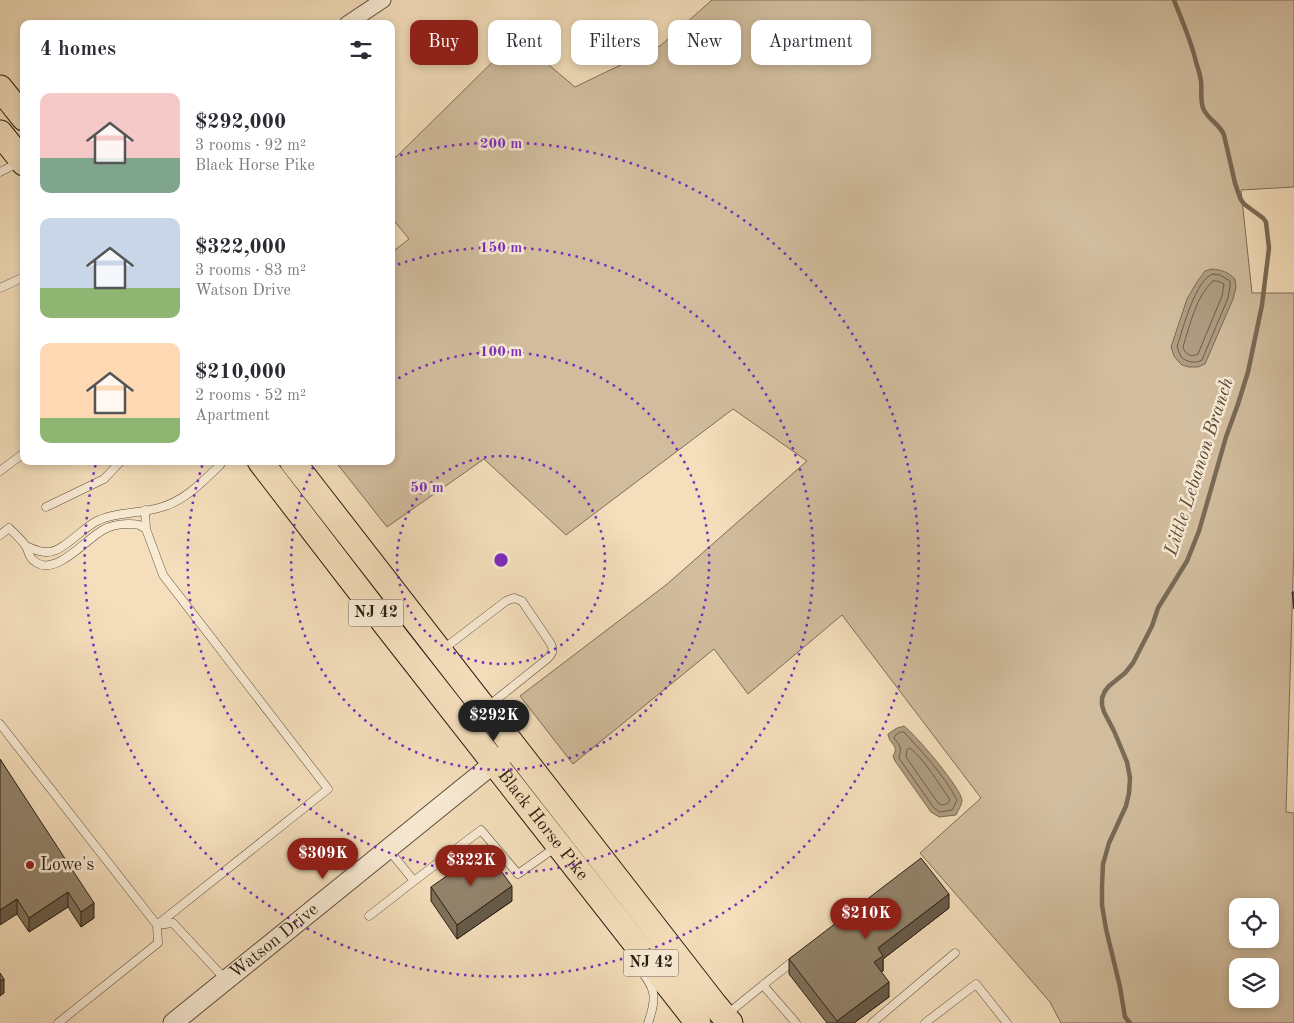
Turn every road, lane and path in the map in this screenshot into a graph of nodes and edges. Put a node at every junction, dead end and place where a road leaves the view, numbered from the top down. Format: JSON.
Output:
{"nodes":[{"id":1,"x":383,"y":0,"type":"edge"},
{"id":2,"x":353,"y":20,"type":"edge"},
{"id":3,"x":0,"y":88,"type":"edge"},
{"id":4,"x":20,"y":113,"type":"edge"},
{"id":5,"x":0,"y":133,"type":"edge"},
{"id":6,"x":20,"y":158,"type":"edge"},
{"id":7,"x":20,"y":163,"type":"edge"},
{"id":8,"x":0,"y":172,"type":"edge"},
{"id":9,"x":20,"y":279,"type":"edge"},
{"id":10,"x":0,"y":288,"type":"edge"},
{"id":11,"x":20,"y":456,"type":"edge"},
{"id":12,"x":118,"y":465,"type":"edge"},
{"id":13,"x":220,"y":465,"type":"edge"},
{"id":14,"x":263,"y":465,"type":"edge"},
{"id":15,"x":295,"y":465,"type":"edge"},
{"id":16,"x":0,"y":471,"type":"edge"},
{"id":17,"x":46,"y":507,"type":"dead end"},
{"id":18,"x":145,"y":510,"type":"junction"},
{"id":19,"x":146,"y":529,"type":"junction"},
{"id":20,"x":0,"y":535,"type":"edge"},
{"id":21,"x":26,"y":546,"type":"junction"},
{"id":22,"x":441,"y":651,"type":"junction"},
{"id":23,"x":485,"y":709,"type":"junction"},
{"id":24,"x":0,"y":724,"type":"edge"},
{"id":25,"x":514,"y":747,"type":"junction"},
{"id":26,"x":494,"y":763,"type":"junction"},
{"id":27,"x":558,"y":846,"type":"junction"},
{"id":28,"x":388,"y":849,"type":"junction"},
{"id":29,"x":414,"y":881,"type":"junction"},
{"id":30,"x":369,"y":916,"type":"dead end"},
{"id":31,"x":157,"y":924,"type":"junction"},
{"id":32,"x":805,"y":952,"type":"edge"},
{"id":33,"x":628,"y":953,"type":"dead end"},
{"id":34,"x":955,"y":953,"type":"dead end"},
{"id":35,"x":227,"y":981,"type":"junction"},
{"id":36,"x":763,"y":985,"type":"junction"},
{"id":37,"x":727,"y":1020,"type":"edge"},
{"id":38,"x":58,"y":1023,"type":"edge"},
{"id":39,"x":173,"y":1023,"type":"edge"},
{"id":40,"x":648,"y":1023,"type":"edge"},
{"id":41,"x":698,"y":1023,"type":"edge"},
{"id":42,"x":796,"y":1023,"type":"edge"},
{"id":43,"x":872,"y":1023,"type":"edge"},
{"id":44,"x":925,"y":1023,"type":"edge"},
{"id":45,"x":1006,"y":1023,"type":"edge"}],
"edges":[{"from":1,"to":2,"type":"street"},
{"from":3,"to":4,"type":"highway"},
{"from":5,"to":6,"type":"highway"},
{"from":7,"to":8,"type":"lane"},
{"from":9,"to":10,"type":"lane"},
{"from":11,"to":16,"type":"lane"},
{"from":12,"to":17,"type":"lane"},
{"from":13,"to":18,"type":"lane"},
{"from":14,"to":26,"type":"highway","name":"Black Horse Pike","number":"NJ 42"},
{"from":15,"to":22,"type":"highway","name":"Black Horse Pike","number":"NJ 42"},
{"from":18,"to":19,"type":"lane"},
{"from":18,"to":21,"type":"lane"},
{"from":19,"to":21,"type":"lane"},
{"from":19,"to":31,"type":"lane"},
{"from":20,"to":21,"type":"lane"},
{"from":22,"to":23,"type":"highway","name":"Black Horse Pike","number":"NJ 42"},
{"from":22,"to":23,"type":"lane"},
{"from":23,"to":25,"type":"highway","name":"Black Horse Pike","number":"NJ 42"},
{"from":24,"to":31,"type":"lane"},
{"from":25,"to":26,"type":"street","name":"Watson Drive"},
{"from":25,"to":37,"type":"highway","name":"Black Horse Pike","number":"NJ 42"},
{"from":26,"to":27,"type":"highway","name":"Black Horse Pike","number":"NJ 42"},
{"from":26,"to":28,"type":"street","name":"Watson Drive"},
{"from":27,"to":29,"type":"lane"},
{"from":27,"to":41,"type":"highway","name":"Black Horse Pike","number":"NJ 42"},
{"from":28,"to":29,"type":"lane"},
{"from":28,"to":35,"type":"street","name":"Watson Drive"},
{"from":29,"to":30,"type":"lane"},
{"from":31,"to":35,"type":"lane"},
{"from":31,"to":38,"type":"lane"},
{"from":32,"to":36,"type":"lane"},
{"from":33,"to":40,"type":"lane"},
{"from":34,"to":43,"type":"lane"},
{"from":35,"to":39,"type":"street","name":"Watson Drive"},
{"from":36,"to":37,"type":"lane"},
{"from":36,"to":42,"type":"lane"},
{"from":44,"to":45,"type":"lane"}]}
